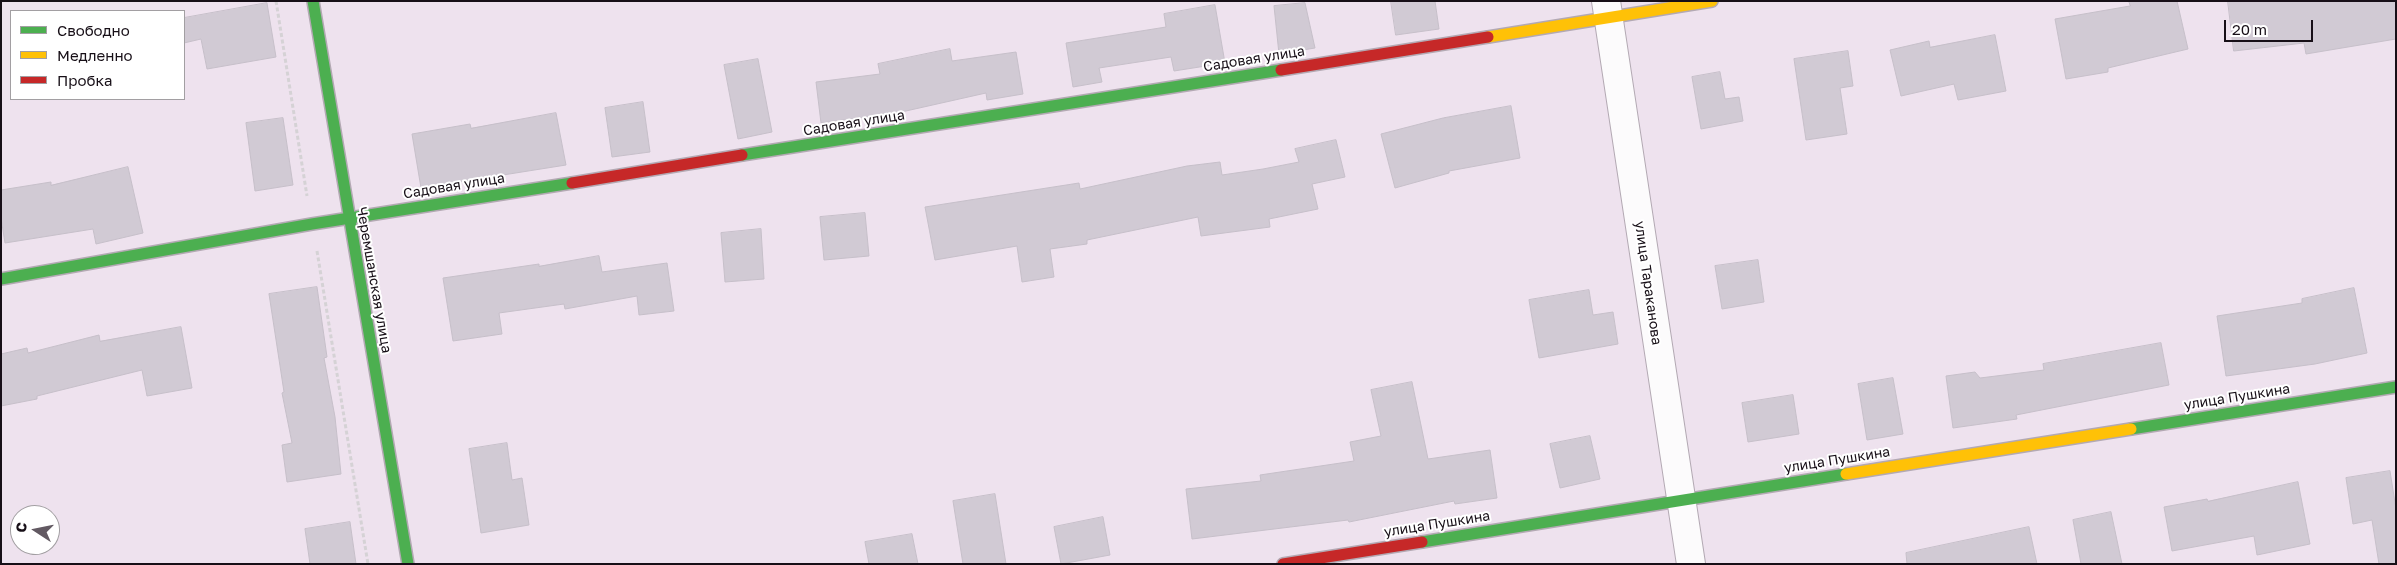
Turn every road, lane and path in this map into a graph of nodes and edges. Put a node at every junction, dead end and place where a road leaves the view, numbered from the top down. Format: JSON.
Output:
{"nodes":[{"id":1,"x":276,"y":1,"type":"edge"},
{"id":2,"x":313,"y":1,"type":"edge"},
{"id":3,"x":1712,"y":1,"type":"edge"},
{"id":4,"x":1608,"y":10,"type":"edge"},
{"id":5,"x":348,"y":218,"type":"junction"},
{"id":6,"x":312,"y":224,"type":"junction"},
{"id":7,"x":1,"y":279,"type":"edge"},
{"id":8,"x":2396,"y":387,"type":"edge"},
{"id":9,"x":1681,"y":500,"type":"junction"},
{"id":10,"x":368,"y":564,"type":"edge"},
{"id":11,"x":408,"y":564,"type":"edge"},
{"id":12,"x":1283,"y":564,"type":"edge"},
{"id":13,"x":1691,"y":564,"type":"edge"}],
"edges":[{"from":1,"to":6,"type":"path"},
{"from":2,"to":5,"type":"street","name":"Черемшанская улица"},
{"from":3,"to":4,"type":"street","name":"Садовая улица"},
{"from":4,"to":5,"type":"street","name":"Садовая улица"},
{"from":4,"to":9,"type":"street","name":"улица Тараканова"},
{"from":5,"to":6,"type":"street","name":"Садовая улица"},
{"from":5,"to":11,"type":"street","name":"Черемшанская улица"},
{"from":6,"to":7,"type":"street","name":"Садовая улица"},
{"from":6,"to":10,"type":"path"},
{"from":8,"to":9,"type":"street","name":"улица Пушкина"},
{"from":9,"to":12,"type":"street","name":"улица Пушкина"},
{"from":9,"to":13,"type":"street","name":"улица Тараканова"}]}
